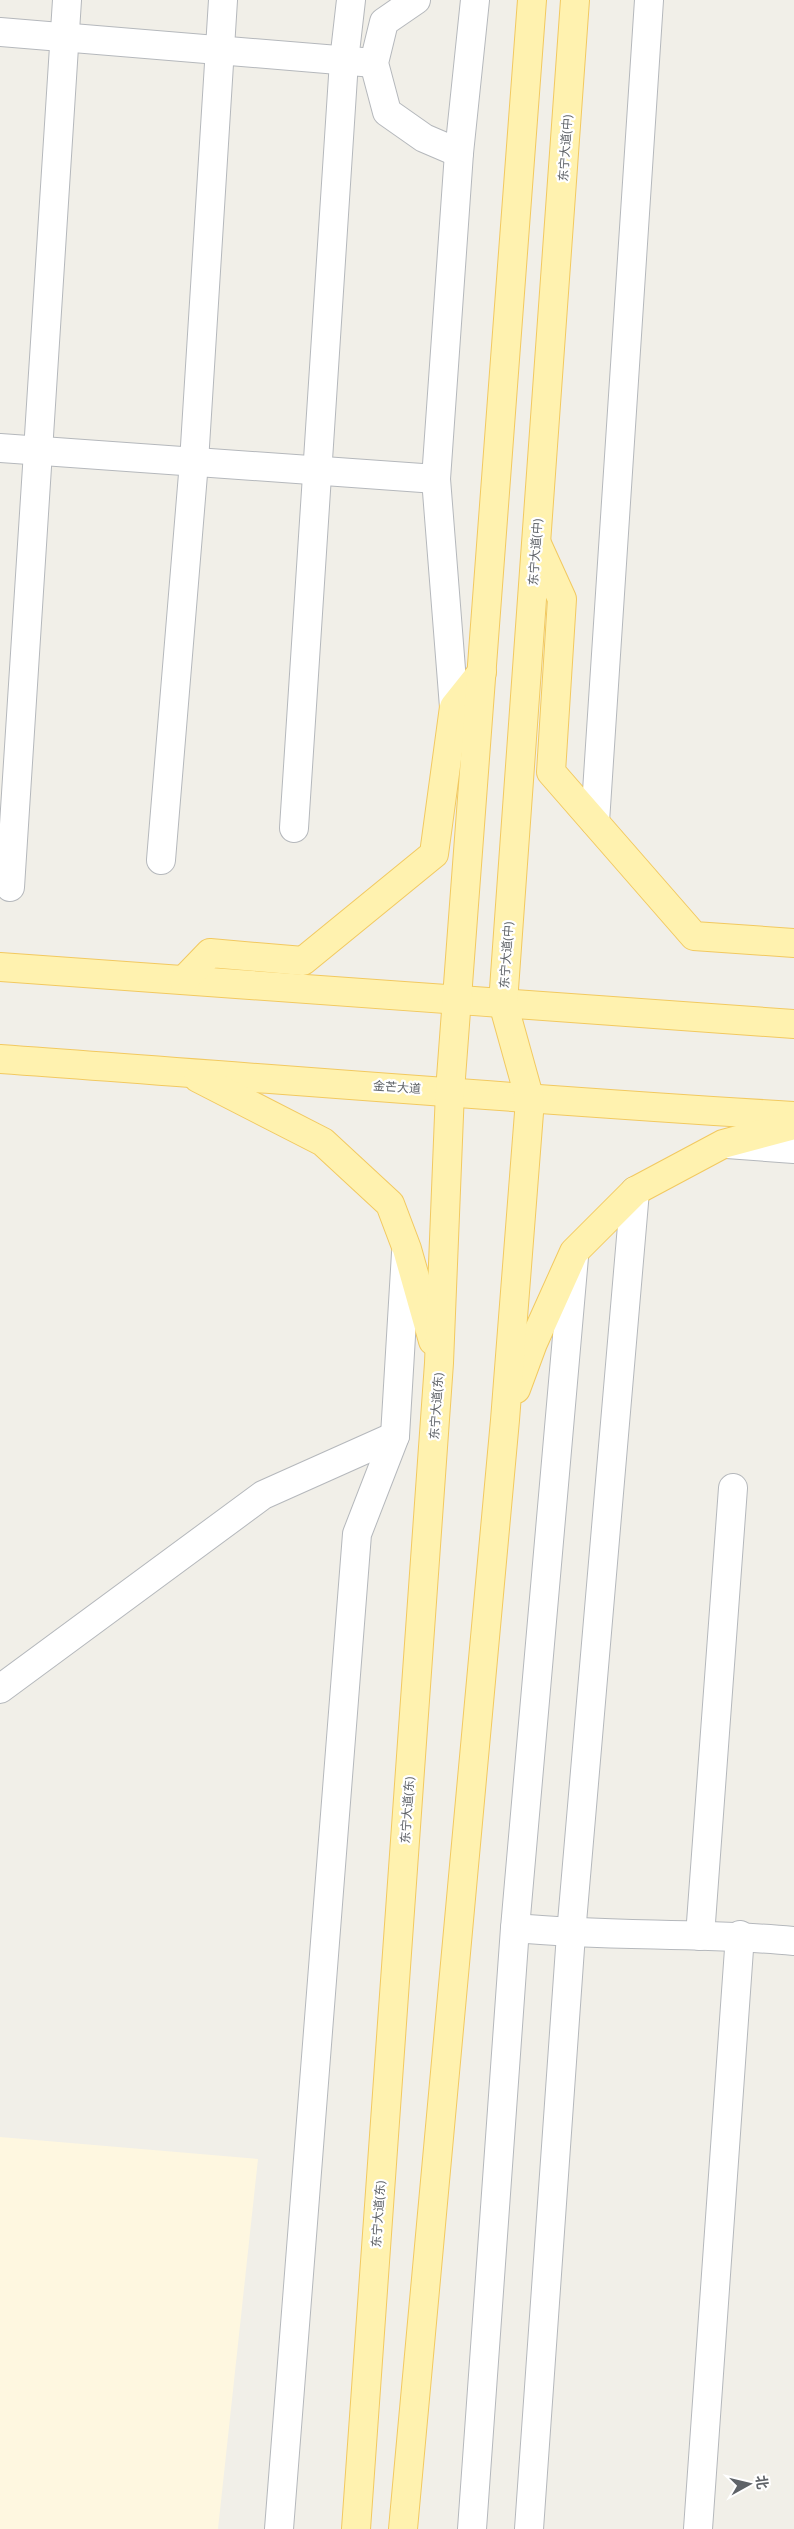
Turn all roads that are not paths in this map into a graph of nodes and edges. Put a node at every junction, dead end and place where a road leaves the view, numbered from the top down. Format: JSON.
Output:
{"nodes":[{"id":1,"x":67,"y":0,"type":"edge"},
{"id":2,"x":223,"y":0,"type":"edge"},
{"id":3,"x":351,"y":0,"type":"edge"},
{"id":4,"x":416,"y":0,"type":"edge"},
{"id":5,"x":475,"y":0,"type":"edge"},
{"id":6,"x":532,"y":0,"type":"edge"},
{"id":7,"x":575,"y":0,"type":"edge"},
{"id":8,"x":649,"y":0,"type":"edge"},
{"id":9,"x":0,"y":32,"type":"edge"},
{"id":10,"x":65,"y":38,"type":"junction"},
{"id":11,"x":220,"y":50,"type":"junction"},
{"id":12,"x":344,"y":61,"type":"junction"},
{"id":13,"x":374,"y":63,"type":"junction"},
{"id":14,"x":459,"y":153,"type":"junction"},
{"id":15,"x":0,"y":448,"type":"edge"},
{"id":16,"x":38,"y":450,"type":"junction"},
{"id":17,"x":194,"y":462,"type":"junction"},
{"id":18,"x":319,"y":471,"type":"junction"},
{"id":19,"x":436,"y":479,"type":"junction"},
{"id":20,"x":536,"y":541,"type":"junction"},
{"id":21,"x":482,"y":672,"type":"junction"},
{"id":22,"x":454,"y":707,"type":"junction"},
{"id":23,"x":595,"y":822,"type":"junction"},
{"id":24,"x":294,"y":828,"type":"dead end"},
{"id":25,"x":161,"y":860,"type":"dead end"},
{"id":26,"x":10,"y":887,"type":"dead end"},
{"id":27,"x":794,"y":943,"type":"edge"},
{"id":28,"x":0,"y":966,"type":"edge"},
{"id":29,"x":184,"y":980,"type":"junction"},
{"id":30,"x":457,"y":1000,"type":"junction"},
{"id":31,"x":503,"y":1003,"type":"junction"},
{"id":32,"x":794,"y":1024,"type":"edge"},
{"id":33,"x":0,"y":1059,"type":"edge"},
{"id":34,"x":186,"y":1072,"type":"junction"},
{"id":35,"x":450,"y":1091,"type":"junction"},
{"id":36,"x":530,"y":1100,"type":"junction"},
{"id":37,"x":794,"y":1116,"type":"edge"},
{"id":38,"x":794,"y":1125,"type":"edge"},
{"id":39,"x":723,"y":1144,"type":"junction"},
{"id":40,"x":794,"y":1149,"type":"edge"},
{"id":41,"x":635,"y":1192,"type":"junction"},
{"id":42,"x":407,"y":1249,"type":"junction"},
{"id":43,"x":574,"y":1252,"type":"junction"},
{"id":44,"x":439,"y":1363,"type":"junction"},
{"id":45,"x":505,"y":1420,"type":"junction"},
{"id":46,"x":395,"y":1436,"type":"junction"},
{"id":47,"x":733,"y":1488,"type":"dead end"},
{"id":48,"x":0,"y":1689,"type":"edge"},
{"id":49,"x":515,"y":1928,"type":"junction"},
{"id":50,"x":571,"y":1934,"type":"junction"},
{"id":51,"x":700,"y":1936,"type":"junction"},
{"id":52,"x":740,"y":1936,"type":"junction"},
{"id":53,"x":794,"y":1941,"type":"edge"},
{"id":54,"x":279,"y":2529,"type":"edge"},
{"id":55,"x":356,"y":2529,"type":"edge"},
{"id":56,"x":403,"y":2529,"type":"edge"},
{"id":57,"x":472,"y":2529,"type":"edge"},
{"id":58,"x":529,"y":2529,"type":"edge"},
{"id":59,"x":698,"y":2529,"type":"edge"}],
"edges":[{"from":1,"to":10,"type":"street"},
{"from":2,"to":11,"type":"street"},
{"from":3,"to":12,"type":"street"},
{"from":4,"to":13,"type":"street"},
{"from":5,"to":14,"type":"street"},
{"from":6,"to":21,"type":"main road"},
{"from":7,"to":20,"type":"main road","name":"东宁大道(中)"},
{"from":8,"to":23,"type":"street"},
{"from":9,"to":10,"type":"street"},
{"from":10,"to":11,"type":"street"},
{"from":10,"to":16,"type":"street"},
{"from":11,"to":12,"type":"street"},
{"from":11,"to":17,"type":"street"},
{"from":12,"to":13,"type":"street"},
{"from":12,"to":18,"type":"street"},
{"from":13,"to":14,"type":"street"},
{"from":14,"to":19,"type":"street"},
{"from":15,"to":16,"type":"street"},
{"from":16,"to":17,"type":"street"},
{"from":16,"to":26,"type":"street"},
{"from":17,"to":18,"type":"street"},
{"from":17,"to":25,"type":"street"},
{"from":18,"to":19,"type":"street"},
{"from":18,"to":24,"type":"street"},
{"from":19,"to":22,"type":"street"},
{"from":20,"to":23,"type":"main road"},
{"from":20,"to":31,"type":"main road","name":"东宁大道(中)"},
{"from":21,"to":22,"type":"main road"},
{"from":21,"to":30,"type":"main road"},
{"from":22,"to":29,"type":"main road"},
{"from":23,"to":27,"type":"main road"},
{"from":28,"to":29,"type":"main road"},
{"from":29,"to":30,"type":"main road"},
{"from":30,"to":31,"type":"main road"},
{"from":30,"to":35,"type":"main road"},
{"from":31,"to":32,"type":"main road"},
{"from":31,"to":36,"type":"main road","name":"东宁大道(中)"},
{"from":33,"to":34,"type":"main road","name":"金芒大道"},
{"from":34,"to":35,"type":"main road","name":"金芒大道"},
{"from":34,"to":42,"type":"main road"},
{"from":35,"to":36,"type":"main road","name":"金芒大道"},
{"from":35,"to":44,"type":"main road","name":"东宁大道(东)"},
{"from":36,"to":37,"type":"main road","name":"金芒大道"},
{"from":36,"to":45,"type":"main road"},
{"from":38,"to":39,"type":"main road"},
{"from":39,"to":40,"type":"street"},
{"from":39,"to":41,"type":"main road"},
{"from":41,"to":43,"type":"main road"},
{"from":41,"to":50,"type":"street"},
{"from":42,"to":44,"type":"main road"},
{"from":42,"to":46,"type":"street"},
{"from":43,"to":45,"type":"main road"},
{"from":43,"to":49,"type":"street"},
{"from":44,"to":55,"type":"main road","name":"东宁大道(东)"},
{"from":45,"to":56,"type":"main road"},
{"from":46,"to":48,"type":"street"},
{"from":46,"to":54,"type":"street"},
{"from":47,"to":51,"type":"street"},
{"from":49,"to":50,"type":"street"},
{"from":49,"to":57,"type":"street"},
{"from":50,"to":51,"type":"street"},
{"from":50,"to":58,"type":"street"},
{"from":51,"to":52,"type":"street"},
{"from":52,"to":53,"type":"street"},
{"from":52,"to":59,"type":"street"}]}
